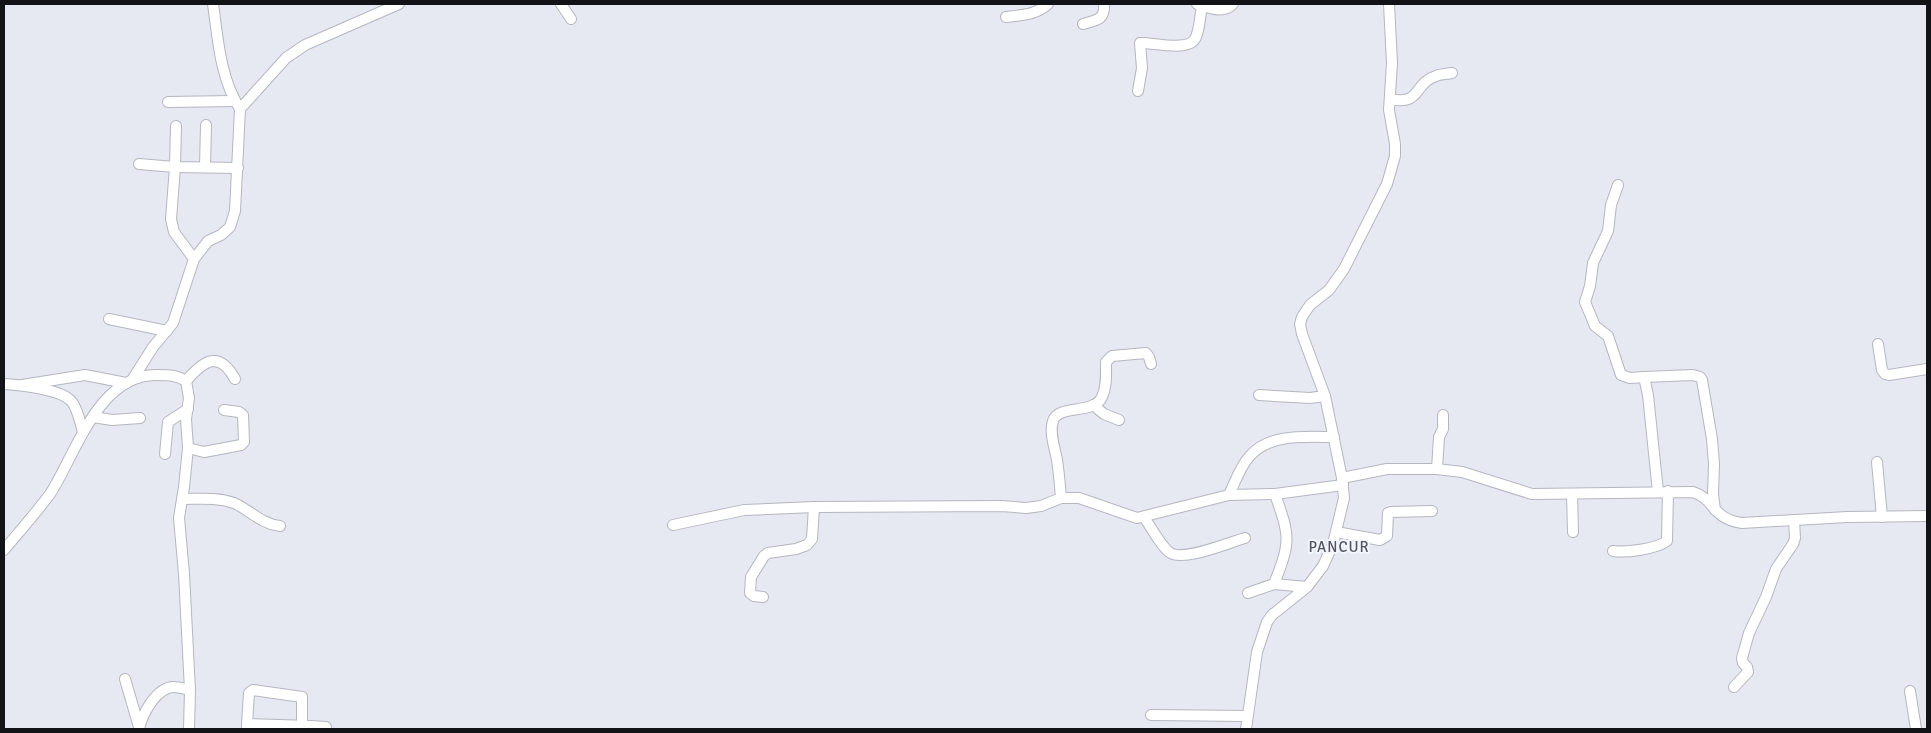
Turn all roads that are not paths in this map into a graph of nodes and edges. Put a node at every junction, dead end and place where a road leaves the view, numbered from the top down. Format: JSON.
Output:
{"nodes":[{"id":1,"x":213,"y":4,"type":"edge"},
{"id":2,"x":398,"y":4,"type":"edge"},
{"id":3,"x":561,"y":4,"type":"edge"},
{"id":4,"x":1048,"y":4,"type":"edge"},
{"id":5,"x":1104,"y":4,"type":"edge"},
{"id":6,"x":1233,"y":4,"type":"edge"},
{"id":7,"x":1389,"y":4,"type":"edge"},
{"id":8,"x":1199,"y":5,"type":"edge"},
{"id":9,"x":1006,"y":16,"type":"dead end"},
{"id":10,"x":571,"y":19,"type":"dead end"},
{"id":11,"x":1083,"y":24,"type":"dead end"},
{"id":12,"x":1452,"y":73,"type":"dead end"},
{"id":13,"x":1138,"y":91,"type":"dead end"},
{"id":14,"x":1390,"y":98,"type":"junction"},
{"id":15,"x":168,"y":102,"type":"dead end"},
{"id":16,"x":237,"y":105,"type":"junction"},
{"id":17,"x":206,"y":125,"type":"dead end"},
{"id":18,"x":176,"y":126,"type":"dead end"},
{"id":19,"x":139,"y":164,"type":"dead end"},
{"id":20,"x":175,"y":167,"type":"junction"},
{"id":21,"x":205,"y":167,"type":"junction"},
{"id":22,"x":238,"y":168,"type":"junction"},
{"id":23,"x":1618,"y":185,"type":"dead end"},
{"id":24,"x":194,"y":259,"type":"junction"},
{"id":25,"x":109,"y":319,"type":"dead end"},
{"id":26,"x":168,"y":331,"type":"junction"},
{"id":27,"x":1878,"y":344,"type":"dead end"},
{"id":28,"x":1151,"y":364,"type":"dead end"},
{"id":29,"x":1927,"y":369,"type":"edge"},
{"id":30,"x":1644,"y":377,"type":"junction"},
{"id":31,"x":235,"y":379,"type":"dead end"},
{"id":32,"x":130,"y":380,"type":"junction"},
{"id":33,"x":186,"y":381,"type":"junction"},
{"id":34,"x":4,"y":384,"type":"edge"},
{"id":35,"x":22,"y":385,"type":"junction"},
{"id":36,"x":1258,"y":395,"type":"dead end"},
{"id":37,"x":1325,"y":396,"type":"junction"},
{"id":38,"x":1093,"y":405,"type":"junction"},
{"id":39,"x":188,"y":409,"type":"junction"},
{"id":40,"x":224,"y":410,"type":"dead end"},
{"id":41,"x":1443,"y":415,"type":"dead end"},
{"id":42,"x":93,"y":417,"type":"junction"},
{"id":43,"x":140,"y":418,"type":"dead end"},
{"id":44,"x":1119,"y":420,"type":"dead end"},
{"id":45,"x":83,"y":432,"type":"junction"},
{"id":46,"x":1334,"y":437,"type":"junction"},
{"id":47,"x":188,"y":448,"type":"junction"},
{"id":48,"x":165,"y":454,"type":"dead end"},
{"id":49,"x":1877,"y":462,"type":"dead end"},
{"id":50,"x":1437,"y":468,"type":"junction"},
{"id":51,"x":1342,"y":482,"type":"junction"},
{"id":52,"x":1663,"y":492,"type":"junction"},
{"id":53,"x":1275,"y":494,"type":"junction"},
{"id":54,"x":1572,"y":494,"type":"junction"},
{"id":55,"x":1229,"y":495,"type":"junction"},
{"id":56,"x":1061,"y":498,"type":"junction"},
{"id":57,"x":182,"y":499,"type":"junction"},
{"id":58,"x":814,"y":507,"type":"junction"},
{"id":59,"x":1432,"y":511,"type":"dead end"},
{"id":60,"x":1715,"y":511,"type":"junction"},
{"id":61,"x":1927,"y":516,"type":"edge"},
{"id":62,"x":1144,"y":517,"type":"junction"},
{"id":63,"x":1882,"y":517,"type":"junction"},
{"id":64,"x":1794,"y":520,"type":"junction"},
{"id":65,"x":673,"y":525,"type":"dead end"},
{"id":66,"x":280,"y":526,"type":"dead end"},
{"id":67,"x":1336,"y":532,"type":"junction"},
{"id":68,"x":1573,"y":532,"type":"dead end"},
{"id":69,"x":1245,"y":538,"type":"dead end"},
{"id":70,"x":4,"y":550,"type":"edge"},
{"id":71,"x":1613,"y":551,"type":"dead end"},
{"id":72,"x":1274,"y":584,"type":"junction"},
{"id":73,"x":1307,"y":587,"type":"junction"},
{"id":74,"x":1248,"y":593,"type":"dead end"},
{"id":75,"x":763,"y":597,"type":"dead end"},
{"id":76,"x":124,"y":679,"type":"dead end"},
{"id":77,"x":1734,"y":687,"type":"dead end"},
{"id":78,"x":190,"y":690,"type":"junction"},
{"id":79,"x":1910,"y":692,"type":"dead end"},
{"id":80,"x":1151,"y":715,"type":"dead end"},
{"id":81,"x":1247,"y":716,"type":"junction"},
{"id":82,"x":247,"y":726,"type":"edge"},
{"id":83,"x":279,"y":727,"type":"edge"},
{"id":84,"x":308,"y":727,"type":"edge"},
{"id":85,"x":326,"y":727,"type":"dead end"},
{"id":86,"x":139,"y":729,"type":"edge"},
{"id":87,"x":189,"y":729,"type":"edge"},
{"id":88,"x":1246,"y":729,"type":"edge"},
{"id":89,"x":1916,"y":729,"type":"edge"}],
"edges":[{"from":1,"to":16,"type":"street"},
{"from":2,"to":16,"type":"street"},
{"from":3,"to":10,"type":"street"},
{"from":4,"to":9,"type":"street"},
{"from":5,"to":11,"type":"street"},
{"from":6,"to":8,"type":"street"},
{"from":7,"to":14,"type":"street"},
{"from":8,"to":13,"type":"street"},
{"from":12,"to":14,"type":"street"},
{"from":14,"to":37,"type":"street"},
{"from":15,"to":16,"type":"street"},
{"from":16,"to":22,"type":"street"},
{"from":17,"to":21,"type":"street"},
{"from":18,"to":20,"type":"street"},
{"from":19,"to":20,"type":"street"},
{"from":20,"to":21,"type":"street"},
{"from":20,"to":24,"type":"street"},
{"from":21,"to":22,"type":"street"},
{"from":22,"to":24,"type":"street"},
{"from":23,"to":30,"type":"street"},
{"from":24,"to":26,"type":"street"},
{"from":25,"to":26,"type":"street"},
{"from":26,"to":32,"type":"street"},
{"from":27,"to":29,"type":"street"},
{"from":28,"to":38,"type":"street"},
{"from":30,"to":52,"type":"street"},
{"from":30,"to":60,"type":"street"},
{"from":31,"to":33,"type":"street"},
{"from":32,"to":33,"type":"street"},
{"from":32,"to":35,"type":"street"},
{"from":32,"to":42,"type":"street"},
{"from":33,"to":39,"type":"street"},
{"from":34,"to":35,"type":"street"},
{"from":35,"to":45,"type":"street"},
{"from":36,"to":37,"type":"street"},
{"from":37,"to":46,"type":"street"},
{"from":38,"to":44,"type":"street"},
{"from":38,"to":56,"type":"street"},
{"from":39,"to":47,"type":"street"},
{"from":39,"to":48,"type":"street"},
{"from":40,"to":47,"type":"street"},
{"from":41,"to":50,"type":"street"},
{"from":42,"to":43,"type":"street"},
{"from":42,"to":45,"type":"street"},
{"from":45,"to":70,"type":"street"},
{"from":46,"to":51,"type":"street"},
{"from":46,"to":55,"type":"street"},
{"from":47,"to":57,"type":"street"},
{"from":49,"to":63,"type":"street"},
{"from":50,"to":51,"type":"street"},
{"from":50,"to":54,"type":"street"},
{"from":51,"to":53,"type":"street"},
{"from":51,"to":67,"type":"street"},
{"from":52,"to":54,"type":"street"},
{"from":52,"to":60,"type":"street"},
{"from":52,"to":71,"type":"street"},
{"from":53,"to":55,"type":"street"},
{"from":53,"to":72,"type":"street"},
{"from":54,"to":68,"type":"street"},
{"from":55,"to":62,"type":"street"},
{"from":56,"to":58,"type":"street"},
{"from":56,"to":62,"type":"street"},
{"from":57,"to":66,"type":"street"},
{"from":57,"to":78,"type":"street"},
{"from":58,"to":65,"type":"street"},
{"from":58,"to":75,"type":"street"},
{"from":59,"to":67,"type":"street"},
{"from":60,"to":64,"type":"street"},
{"from":61,"to":63,"type":"street"},
{"from":62,"to":69,"type":"street"},
{"from":63,"to":64,"type":"street"},
{"from":64,"to":77,"type":"street"},
{"from":67,"to":73,"type":"street"},
{"from":72,"to":73,"type":"street"},
{"from":72,"to":74,"type":"street"},
{"from":73,"to":81,"type":"street"},
{"from":76,"to":86,"type":"street"},
{"from":78,"to":86,"type":"street"},
{"from":78,"to":87,"type":"street"},
{"from":79,"to":89,"type":"street"},
{"from":80,"to":81,"type":"street"},
{"from":81,"to":88,"type":"street"},
{"from":82,"to":83,"type":"street"},
{"from":82,"to":84,"type":"street"},
{"from":83,"to":84,"type":"street"},
{"from":84,"to":85,"type":"street"}]}
